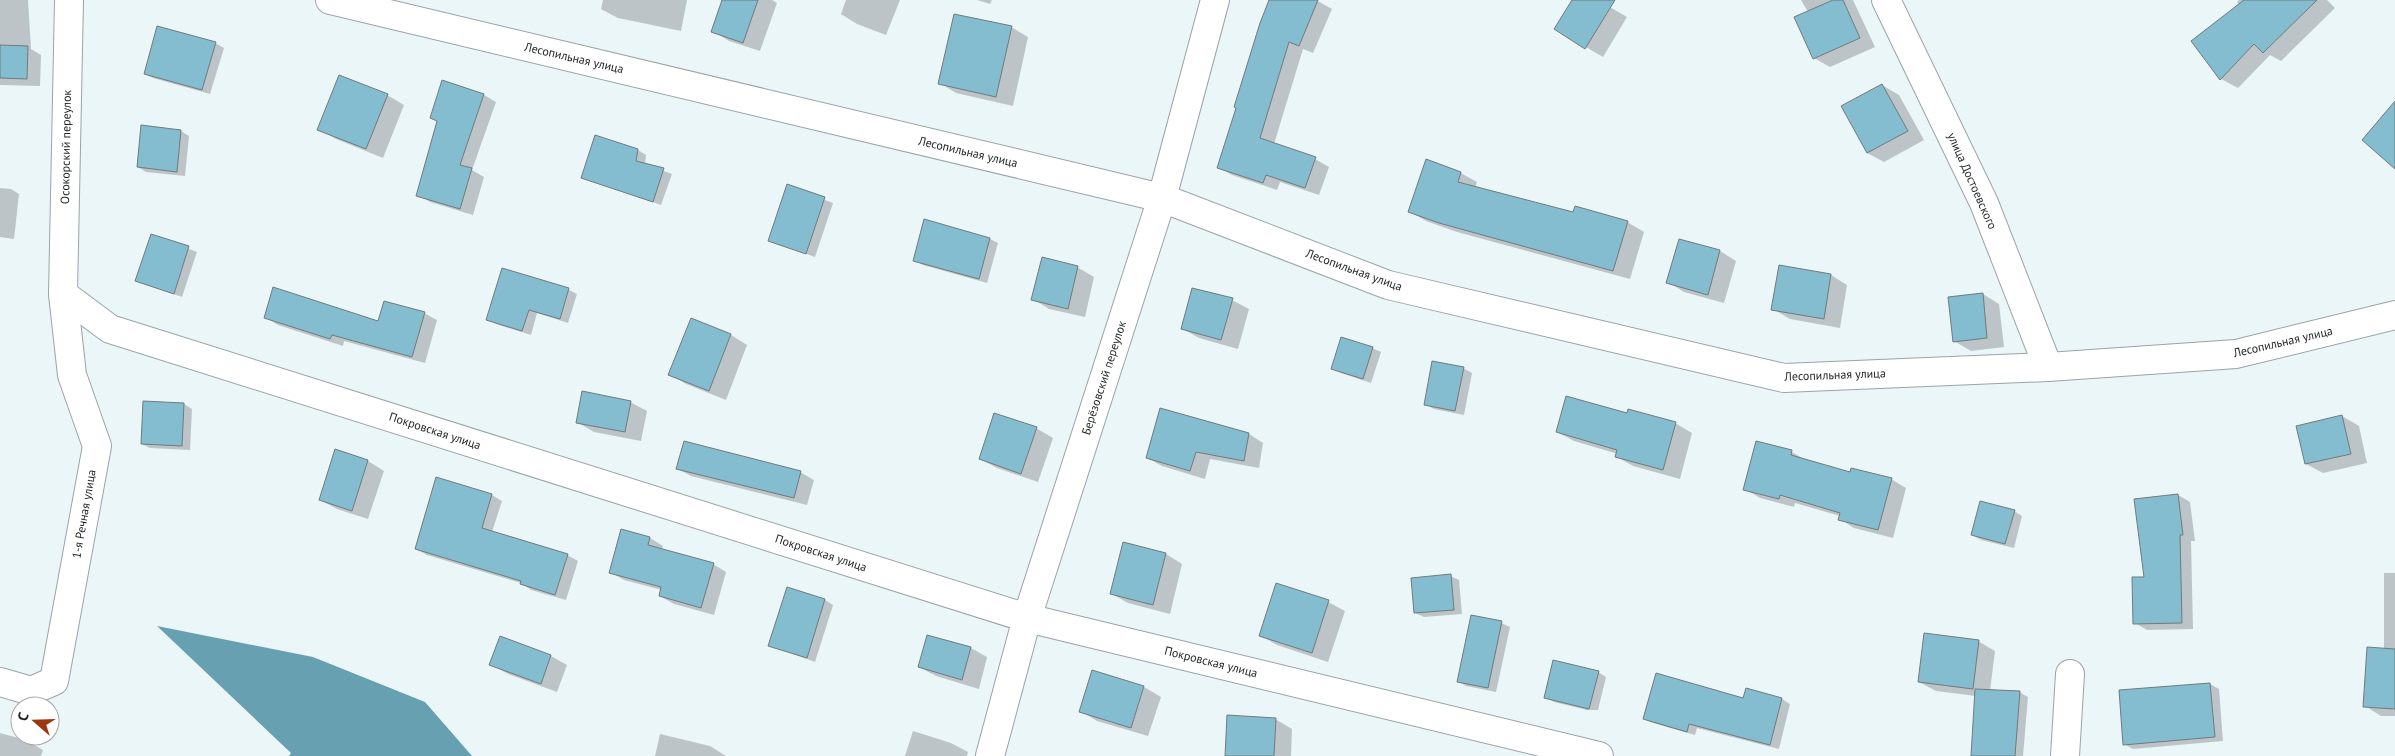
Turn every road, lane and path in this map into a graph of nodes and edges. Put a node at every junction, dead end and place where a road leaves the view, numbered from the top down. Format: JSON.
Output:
{"nodes":[{"id":1,"x":69,"y":0,"type":"edge"},
{"id":2,"x":330,"y":0,"type":"edge"},
{"id":3,"x":1215,"y":0,"type":"edge"},
{"id":4,"x":1886,"y":0,"type":"edge"},
{"id":5,"x":1162,"y":198,"type":"junction"},
{"id":6,"x":63,"y":294,"type":"junction"},
{"id":7,"x":2395,"y":315,"type":"edge"},
{"id":8,"x":2048,"y":367,"type":"junction"},
{"id":9,"x":1027,"y":618,"type":"junction"},
{"id":10,"x":2070,"y":674,"type":"dead end"},
{"id":11,"x":0,"y":682,"type":"edge"},
{"id":12,"x":990,"y":756,"type":"edge"},
{"id":13,"x":1599,"y":756,"type":"edge"},
{"id":14,"x":2065,"y":756,"type":"edge"}],
"edges":[{"from":1,"to":6,"type":"street","name":"Осокорский переулок"},
{"from":2,"to":5,"type":"street","name":"Лесопильная улица"},
{"from":3,"to":5,"type":"street","name":"Берёзовский переулок"},
{"from":4,"to":8,"type":"street","name":"улица Достоевского"},
{"from":5,"to":8,"type":"street","name":"Лесопильная улица"},
{"from":5,"to":9,"type":"street","name":"Берёзовский переулок"},
{"from":6,"to":9,"type":"street","name":"Покровская улица"},
{"from":6,"to":11,"type":"street","name":"1-я Речная улица"},
{"from":7,"to":8,"type":"street","name":"Лесопильная улица"},
{"from":9,"to":12,"type":"street","name":"Берёзовский переулок"},
{"from":9,"to":13,"type":"street","name":"Покровская улица"},
{"from":10,"to":14,"type":"street"}]}
